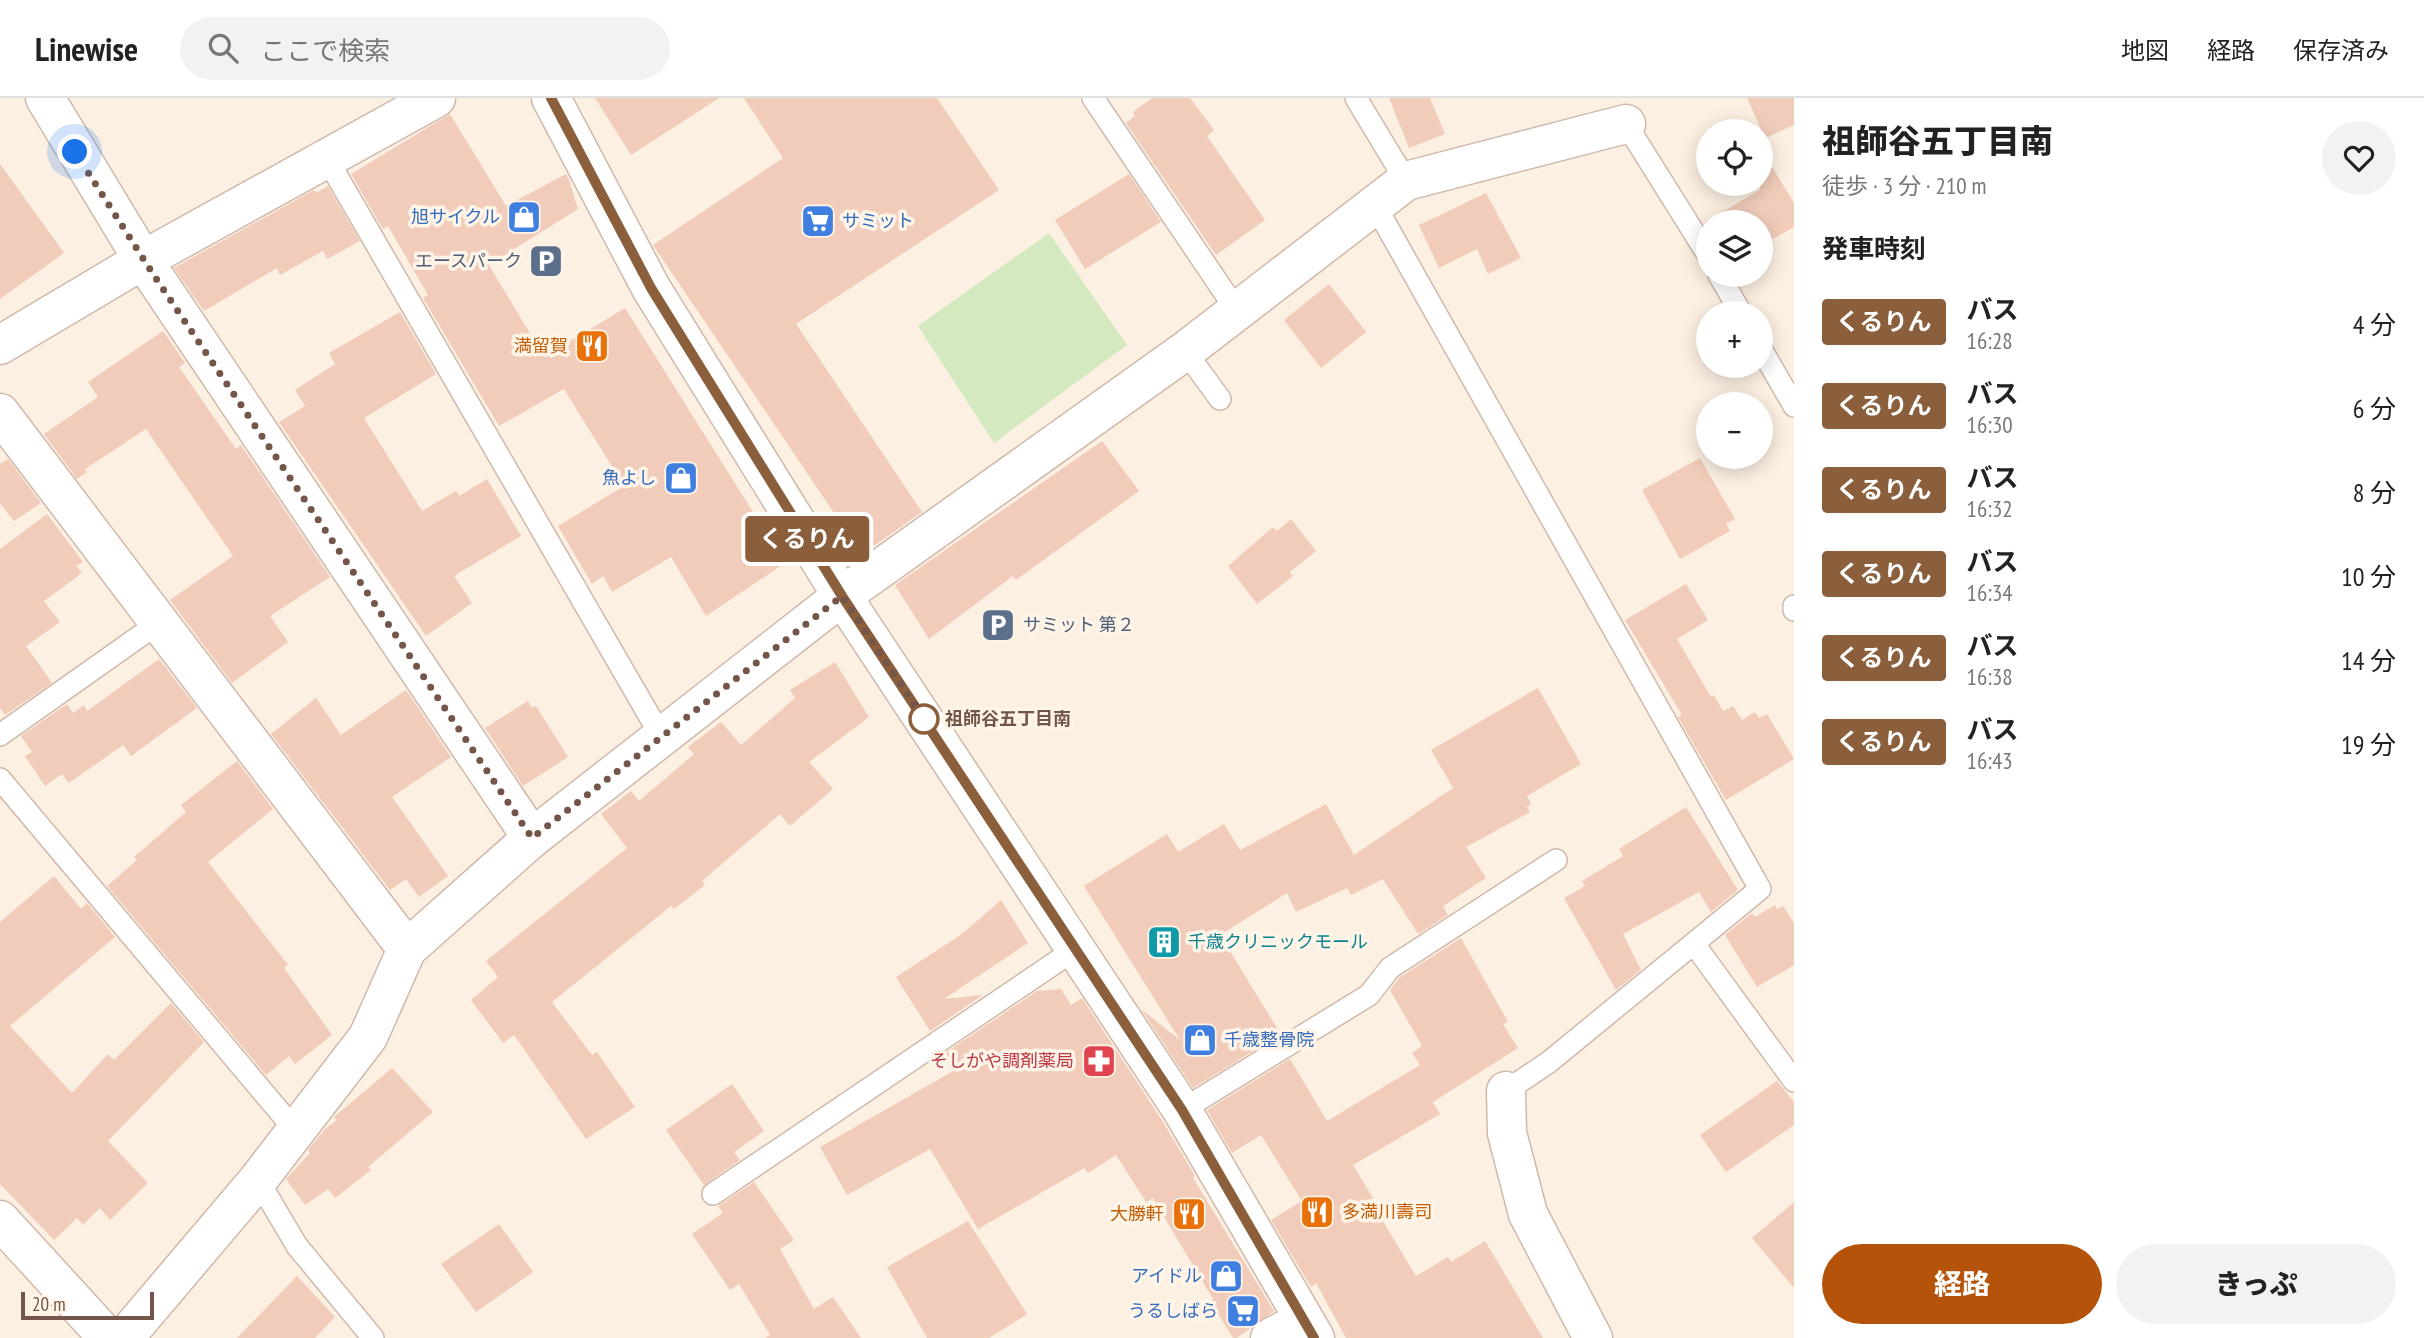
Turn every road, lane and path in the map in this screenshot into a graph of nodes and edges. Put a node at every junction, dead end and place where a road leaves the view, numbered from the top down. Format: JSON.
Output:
{"nodes":[{"id":1,"x":45,"y":98,"type":"edge"},
{"id":2,"x":436,"y":98,"type":"edge"},
{"id":3,"x":551,"y":98,"type":"edge"},
{"id":4,"x":1093,"y":98,"type":"edge"},
{"id":5,"x":1356,"y":98,"type":"edge"},
{"id":6,"x":1626,"y":124,"type":"joint"},
{"id":7,"x":327,"y":159,"type":"junction"},
{"id":8,"x":1406,"y":181,"type":"junction"},
{"id":9,"x":1376,"y":207,"type":"junction"},
{"id":10,"x":1696,"y":236,"type":"edge"},
{"id":11,"x":144,"y":260,"type":"junction"},
{"id":12,"x":1237,"y":311,"type":"junction"},
{"id":13,"x":0,"y":345,"type":"edge"},
{"id":14,"x":1185,"y":351,"type":"junction"},
{"id":15,"x":1773,"y":370,"type":"edge"},
{"id":16,"x":1220,"y":399,"type":"dead end"},
{"id":17,"x":1794,"y":406,"type":"edge"},
{"id":18,"x":0,"y":413,"type":"edge"},
{"id":19,"x":842,"y":596,"type":"junction"},
{"id":20,"x":157,"y":624,"type":"junction"},
{"id":21,"x":0,"y":735,"type":"edge"},
{"id":22,"x":661,"y":736,"type":"junction"},
{"id":23,"x":0,"y":779,"type":"edge"},
{"id":24,"x":532,"y":838,"type":"junction"},
{"id":25,"x":1556,"y":860,"type":"dead end"},
{"id":26,"x":1694,"y":944,"type":"junction"},
{"id":27,"x":1077,"y":948,"type":"junction"},
{"id":28,"x":407,"y":949,"type":"junction"},
{"id":29,"x":1794,"y":1080,"type":"edge"},
{"id":30,"x":1506,"y":1091,"type":"joint"},
{"id":31,"x":1182,"y":1110,"type":"junction"},
{"id":32,"x":295,"y":1130,"type":"junction"},
{"id":33,"x":258,"y":1180,"type":"junction"},
{"id":34,"x":713,"y":1194,"type":"dead end"},
{"id":35,"x":0,"y":1220,"type":"edge"},
{"id":36,"x":1310,"y":1329,"type":"edge"},
{"id":37,"x":108,"y":1338,"type":"edge"},
{"id":38,"x":124,"y":1338,"type":"edge"},
{"id":39,"x":373,"y":1338,"type":"edge"},
{"id":40,"x":1270,"y":1338,"type":"edge"},
{"id":41,"x":1593,"y":1338,"type":"edge"}],
"edges":[{"from":1,"to":11,"type":"street"},
{"from":2,"to":7,"type":"street"},
{"from":3,"to":19,"type":"street"},
{"from":4,"to":12,"type":"lane"},
{"from":5,"to":8,"type":"lane"},
{"from":6,"to":8,"type":"street"},
{"from":6,"to":10,"type":"lane"},
{"from":7,"to":11,"type":"street"},
{"from":7,"to":22,"type":"lane"},
{"from":8,"to":9,"type":"street"},
{"from":9,"to":12,"type":"street"},
{"from":9,"to":26,"type":"lane"},
{"from":11,"to":13,"type":"street"},
{"from":11,"to":24,"type":"street"},
{"from":12,"to":14,"type":"street"},
{"from":14,"to":16,"type":"lane"},
{"from":14,"to":19,"type":"street"},
{"from":15,"to":17,"type":"lane"},
{"from":18,"to":20,"type":"street"},
{"from":19,"to":22,"type":"street"},
{"from":19,"to":27,"type":"street"},
{"from":20,"to":21,"type":"lane"},
{"from":20,"to":28,"type":"street"},
{"from":22,"to":24,"type":"street"},
{"from":23,"to":32,"type":"lane"},
{"from":24,"to":28,"type":"street"},
{"from":25,"to":31,"type":"lane"},
{"from":26,"to":29,"type":"lane"},
{"from":26,"to":30,"type":"lane"},
{"from":27,"to":31,"type":"street"},
{"from":27,"to":34,"type":"lane"},
{"from":28,"to":32,"type":"street"},
{"from":30,"to":41,"type":"street"},
{"from":31,"to":36,"type":"street"},
{"from":32,"to":33,"type":"street"},
{"from":33,"to":38,"type":"street"},
{"from":33,"to":39,"type":"lane"},
{"from":35,"to":37,"type":"street"},
{"from":36,"to":40,"type":"street"}]}
